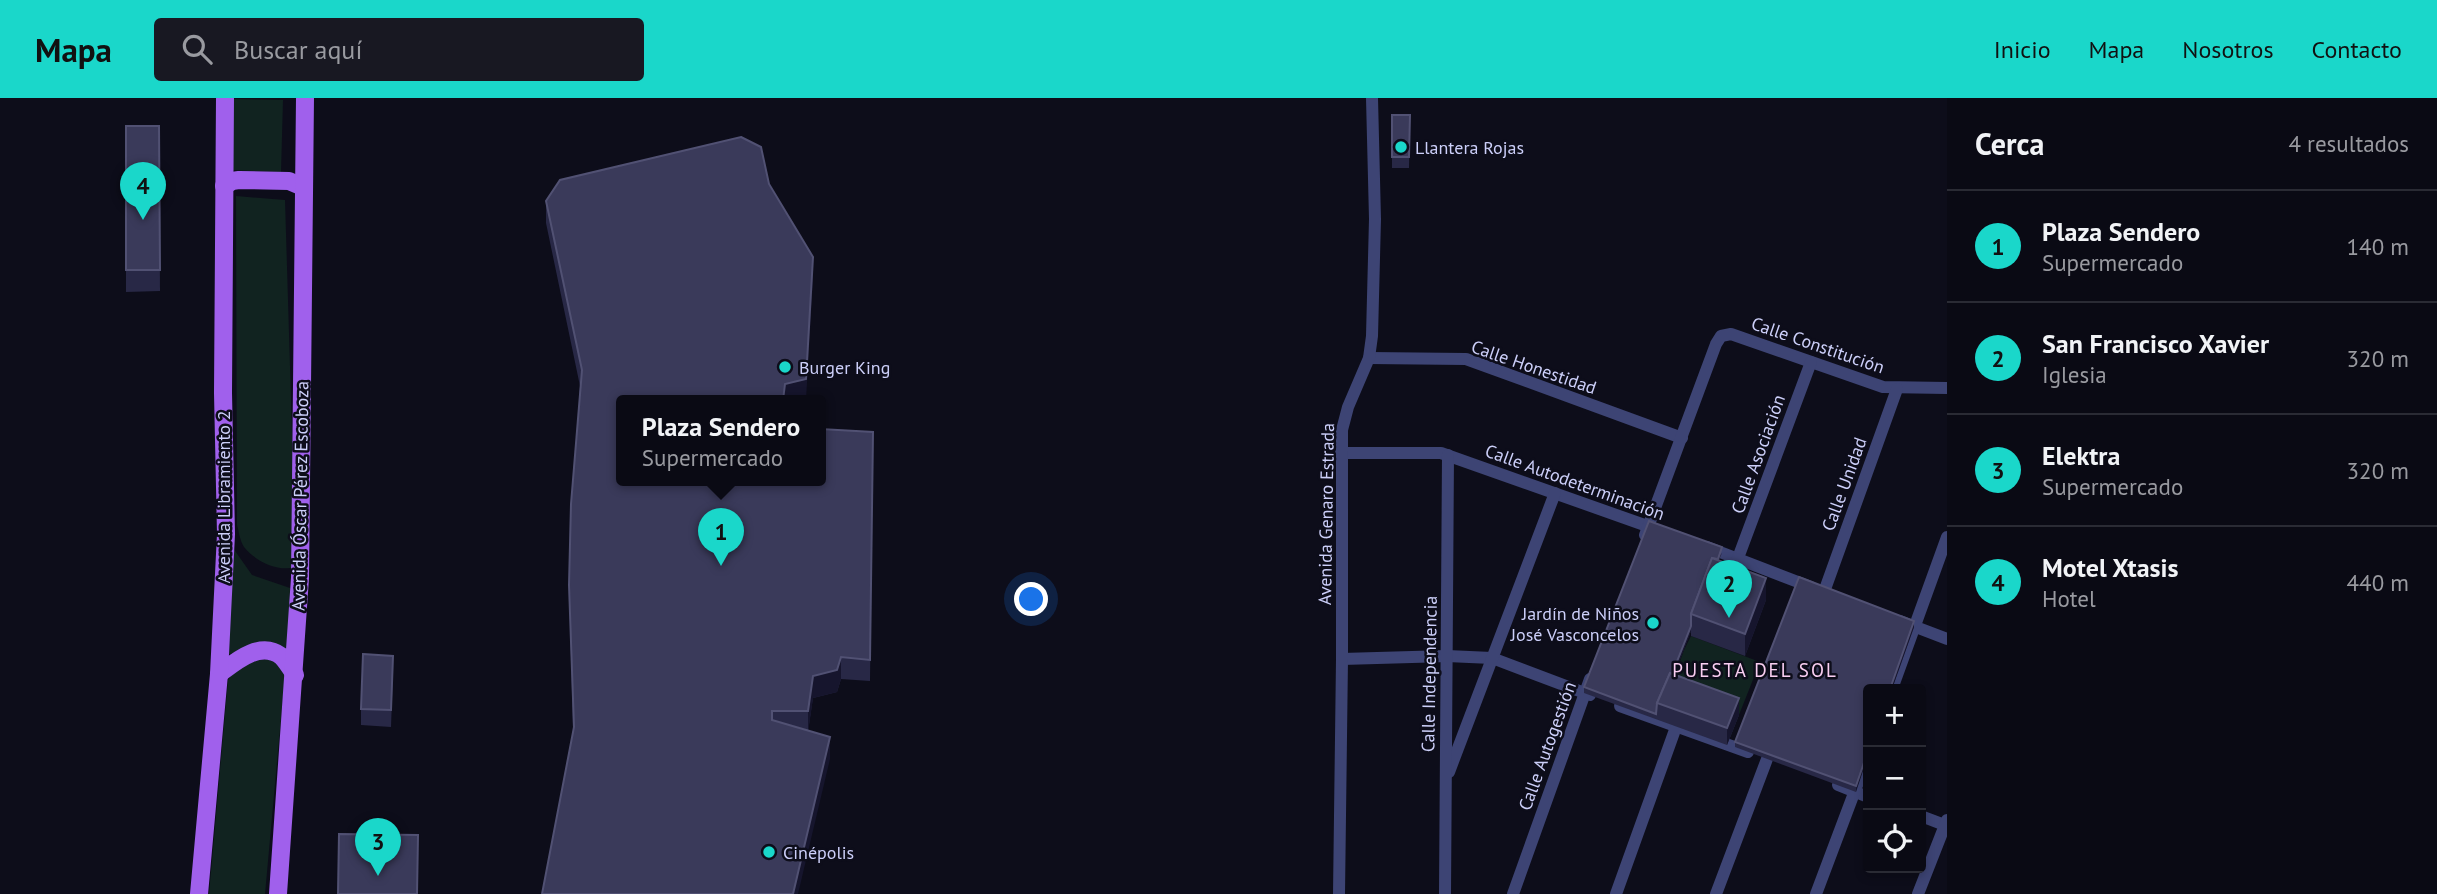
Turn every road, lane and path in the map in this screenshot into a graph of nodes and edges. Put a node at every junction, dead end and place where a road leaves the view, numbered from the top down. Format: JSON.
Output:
{"nodes":[{"id":1,"x":225,"y":98,"type":"edge"},
{"id":2,"x":305,"y":98,"type":"edge"},
{"id":3,"x":1372,"y":98,"type":"edge"},
{"id":4,"x":224,"y":186,"type":"junction"},
{"id":5,"x":303,"y":187,"type":"junction"},
{"id":6,"x":1369,"y":358,"type":"junction"},
{"id":7,"x":1811,"y":362,"type":"junction"},
{"id":8,"x":1947,"y":388,"type":"edge"},
{"id":9,"x":1897,"y":389,"type":"junction"},
{"id":10,"x":1682,"y":438,"type":"junction"},
{"id":11,"x":1341,"y":453,"type":"junction"},
{"id":12,"x":1448,"y":455,"type":"junction"},
{"id":13,"x":1556,"y":493,"type":"junction"},
{"id":14,"x":1655,"y":528,"type":"junction"},
{"id":15,"x":1947,"y":537,"type":"edge"},
{"id":16,"x":1698,"y":544,"type":"edge"},
{"id":17,"x":1639,"y":552,"type":"edge"},
{"id":18,"x":1738,"y":558,"type":"junction"},
{"id":19,"x":1824,"y":592,"type":"junction"},
{"id":20,"x":1837,"y":597,"type":"edge"},
{"id":21,"x":1888,"y":617,"type":"edge"},
{"id":22,"x":1914,"y":627,"type":"junction"},
{"id":23,"x":1947,"y":639,"type":"edge"},
{"id":24,"x":1447,"y":656,"type":"junction"},
{"id":25,"x":1492,"y":658,"type":"junction"},
{"id":26,"x":1342,"y":659,"type":"junction"},
{"id":27,"x":1594,"y":667,"type":"edge"},
{"id":28,"x":219,"y":674,"type":"junction"},
{"id":29,"x":295,"y":675,"type":"junction"},
{"id":30,"x":1894,"y":684,"type":"edge"},
{"id":31,"x":1584,"y":693,"type":"junction"},
{"id":32,"x":1676,"y":727,"type":"junction"},
{"id":33,"x":1445,"y":783,"type":"junction"},
{"id":34,"x":1830,"y":783,"type":"edge"},
{"id":35,"x":1862,"y":794,"type":"edge"},
{"id":36,"x":1926,"y":818,"type":"edge"},
{"id":37,"x":1946,"y":824,"type":"edge"},
{"id":38,"x":199,"y":894,"type":"edge"},
{"id":39,"x":278,"y":894,"type":"edge"},
{"id":40,"x":1339,"y":894,"type":"edge"},
{"id":41,"x":1445,"y":894,"type":"edge"},
{"id":42,"x":1513,"y":894,"type":"edge"},
{"id":43,"x":1616,"y":894,"type":"edge"},
{"id":44,"x":1716,"y":894,"type":"edge"},
{"id":45,"x":1816,"y":894,"type":"edge"},
{"id":46,"x":1918,"y":894,"type":"edge"}],
"edges":[{"from":1,"to":4,"type":"main road","name":"Avenida Libramiento 2"},
{"from":2,"to":5,"type":"main road","name":"Avenida Óscar Pérez Escoboza"},
{"from":3,"to":6,"type":"street","name":"Avenida Genaro Estrada"},
{"from":4,"to":5,"type":"main road"},
{"from":4,"to":28,"type":"main road","name":"Avenida Libramiento 2"},
{"from":5,"to":29,"type":"main road","name":"Avenida Óscar Pérez Escoboza"},
{"from":6,"to":10,"type":"street","name":"Calle Honestidad"},
{"from":6,"to":11,"type":"street","name":"Avenida Genaro Estrada"},
{"from":7,"to":9,"type":"street","name":"Calle Constitución"},
{"from":7,"to":10,"type":"street","name":"Calle Constitución"},
{"from":7,"to":18,"type":"street","name":"Calle Asociación"},
{"from":8,"to":9,"type":"street","name":"Calle Constitución"},
{"from":9,"to":19,"type":"street","name":"Calle Unidad"},
{"from":10,"to":14,"type":"street"},
{"from":11,"to":12,"type":"street","name":"Calle Autodeterminación"},
{"from":11,"to":26,"type":"street","name":"Avenida Genaro Estrada"},
{"from":12,"to":13,"type":"street","name":"Calle Autodeterminación"},
{"from":12,"to":24,"type":"street","name":"Calle Independencia"},
{"from":13,"to":14,"type":"street","name":"Calle Autodeterminación"},
{"from":13,"to":25,"type":"street"},
{"from":14,"to":17,"type":"street"},
{"from":15,"to":22,"type":"street"},
{"from":16,"to":18,"type":"street"},
{"from":18,"to":19,"type":"street"},
{"from":19,"to":20,"type":"street"},
{"from":21,"to":22,"type":"street"},
{"from":22,"to":23,"type":"street"},
{"from":22,"to":30,"type":"street"},
{"from":24,"to":25,"type":"street"},
{"from":24,"to":26,"type":"street"},
{"from":24,"to":33,"type":"street","name":"Calle Independencia"},
{"from":25,"to":31,"type":"street"},
{"from":25,"to":33,"type":"street"},
{"from":26,"to":40,"type":"street","name":"Avenida Genaro Estrada"},
{"from":27,"to":31,"type":"street","name":"Calle Autogestión"},
{"from":28,"to":29,"type":"main road"},
{"from":28,"to":38,"type":"main road","name":"Avenida Libramiento 2"},
{"from":29,"to":39,"type":"main road","name":"Avenida Óscar Pérez Escoboza"},
{"from":31,"to":32,"type":"street"},
{"from":31,"to":42,"type":"street","name":"Calle Autogestión"},
{"from":32,"to":43,"type":"street"},
{"from":32,"to":44,"type":"street"},
{"from":33,"to":41,"type":"street","name":"Calle Independencia"},
{"from":34,"to":35,"type":"street"},
{"from":35,"to":45,"type":"street"},
{"from":36,"to":37,"type":"street"},
{"from":37,"to":46,"type":"street"}]}
